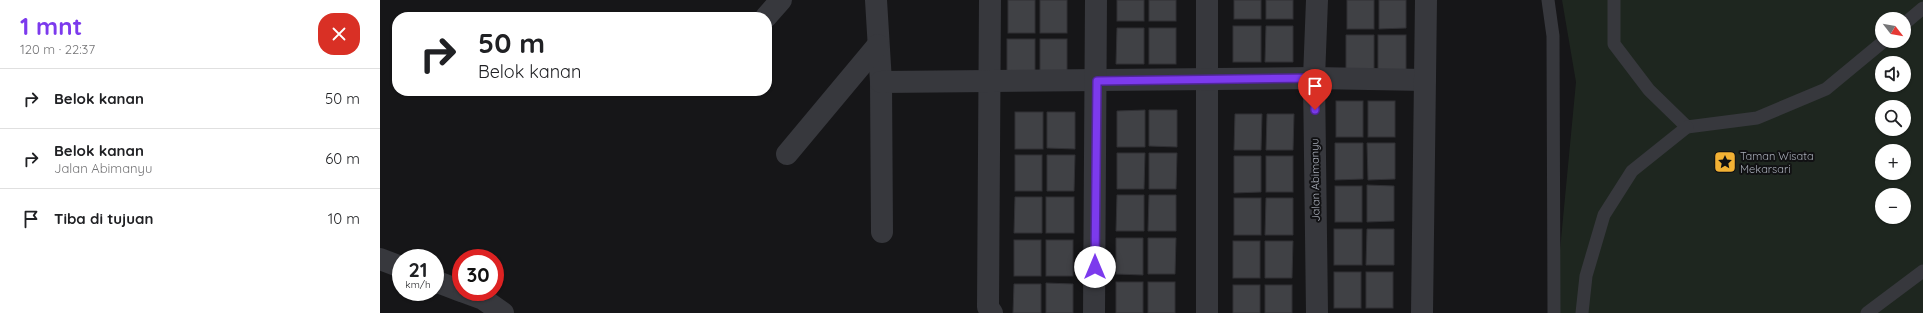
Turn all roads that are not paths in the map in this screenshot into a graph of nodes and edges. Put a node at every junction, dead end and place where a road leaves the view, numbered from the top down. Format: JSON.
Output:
{"nodes":[{"id":1,"x":781,"y":0,"type":"edge"},
{"id":2,"x":876,"y":0,"type":"edge"},
{"id":3,"x":990,"y":0,"type":"edge"},
{"id":4,"x":1096,"y":0,"type":"edge"},
{"id":5,"x":1207,"y":0,"type":"edge"},
{"id":6,"x":1317,"y":0,"type":"edge"},
{"id":7,"x":1426,"y":0,"type":"edge"},
{"id":8,"x":1548,"y":0,"type":"edge"},
{"id":9,"x":1614,"y":0,"type":"edge"},
{"id":10,"x":1923,"y":8,"type":"edge"},
{"id":11,"x":770,"y":12,"type":"edge"},
{"id":12,"x":1911,"y":18,"type":"edge"},
{"id":13,"x":878,"y":45,"type":"junction"},
{"id":14,"x":1876,"y":48,"type":"edge"},
{"id":15,"x":1314,"y":78,"type":"junction"},
{"id":16,"x":1206,"y":79,"type":"junction"},
{"id":17,"x":1425,"y":80,"type":"junction"},
{"id":18,"x":990,"y":81,"type":"junction"},
{"id":19,"x":1097,"y":81,"type":"junction"},
{"id":20,"x":881,"y":82,"type":"junction"},
{"id":21,"x":1687,"y":127,"type":"junction"},
{"id":22,"x":787,"y":154,"type":"dead end"},
{"id":23,"x":882,"y":232,"type":"dead end"},
{"id":24,"x":380,"y":259,"type":"edge"},
{"id":25,"x":392,"y":264,"type":"edge"},
{"id":26,"x":1923,"y":271,"type":"edge"},
{"id":27,"x":485,"y":301,"type":"edge"},
{"id":28,"x":503,"y":313,"type":"edge"},
{"id":29,"x":992,"y":313,"type":"edge"},
{"id":30,"x":1094,"y":313,"type":"edge"},
{"id":31,"x":1207,"y":313,"type":"edge"},
{"id":32,"x":1317,"y":313,"type":"edge"},
{"id":33,"x":1422,"y":313,"type":"edge"},
{"id":34,"x":1554,"y":313,"type":"edge"},
{"id":35,"x":1582,"y":313,"type":"edge"},
{"id":36,"x":1867,"y":313,"type":"edge"}],
"edges":[{"from":1,"to":11,"type":"street"},
{"from":2,"to":13,"type":"street"},
{"from":3,"to":18,"type":"street"},
{"from":4,"to":19,"type":"street"},
{"from":5,"to":16,"type":"street"},
{"from":6,"to":15,"type":"street","name":"Jalan Abimanyu"},
{"from":7,"to":17,"type":"street"},
{"from":8,"to":34,"type":"lane"},
{"from":9,"to":21,"type":"lane"},
{"from":10,"to":12,"type":"lane"},
{"from":13,"to":20,"type":"street"},
{"from":13,"to":22,"type":"street"},
{"from":14,"to":21,"type":"lane"},
{"from":15,"to":16,"type":"street"},
{"from":15,"to":17,"type":"street"},
{"from":15,"to":32,"type":"street","name":"Jalan Abimanyu"},
{"from":16,"to":19,"type":"street"},
{"from":16,"to":31,"type":"street"},
{"from":17,"to":33,"type":"street"},
{"from":18,"to":19,"type":"street"},
{"from":18,"to":20,"type":"street"},
{"from":18,"to":29,"type":"street"},
{"from":19,"to":30,"type":"street"},
{"from":20,"to":23,"type":"street"},
{"from":21,"to":35,"type":"lane"},
{"from":24,"to":25,"type":"street"},
{"from":26,"to":36,"type":"lane"},
{"from":27,"to":28,"type":"street"}]}
